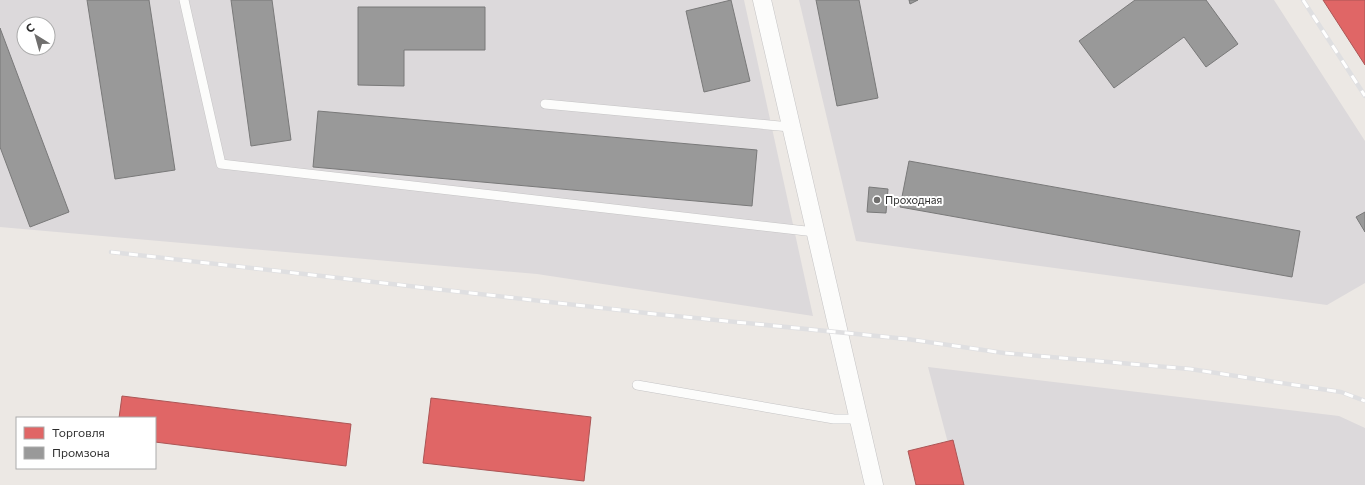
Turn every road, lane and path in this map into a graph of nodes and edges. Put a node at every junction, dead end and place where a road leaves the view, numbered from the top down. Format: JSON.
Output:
{"nodes":[{"id":1,"x":184,"y":0,"type":"edge"},
{"id":2,"x":762,"y":0,"type":"edge"},
{"id":3,"x":545,"y":104,"type":"dead end"},
{"id":4,"x":790,"y":127,"type":"junction"},
{"id":5,"x":815,"y":232,"type":"junction"},
{"id":6,"x":637,"y":385,"type":"dead end"},
{"id":7,"x":859,"y":419,"type":"junction"},
{"id":8,"x":874,"y":485,"type":"edge"}],
"edges":[{"from":1,"to":5,"type":"lane"},
{"from":2,"to":4,"type":"street"},
{"from":3,"to":4,"type":"lane"},
{"from":4,"to":5,"type":"street"},
{"from":5,"to":7,"type":"street"},
{"from":6,"to":7,"type":"lane"},
{"from":7,"to":8,"type":"street"}]}
